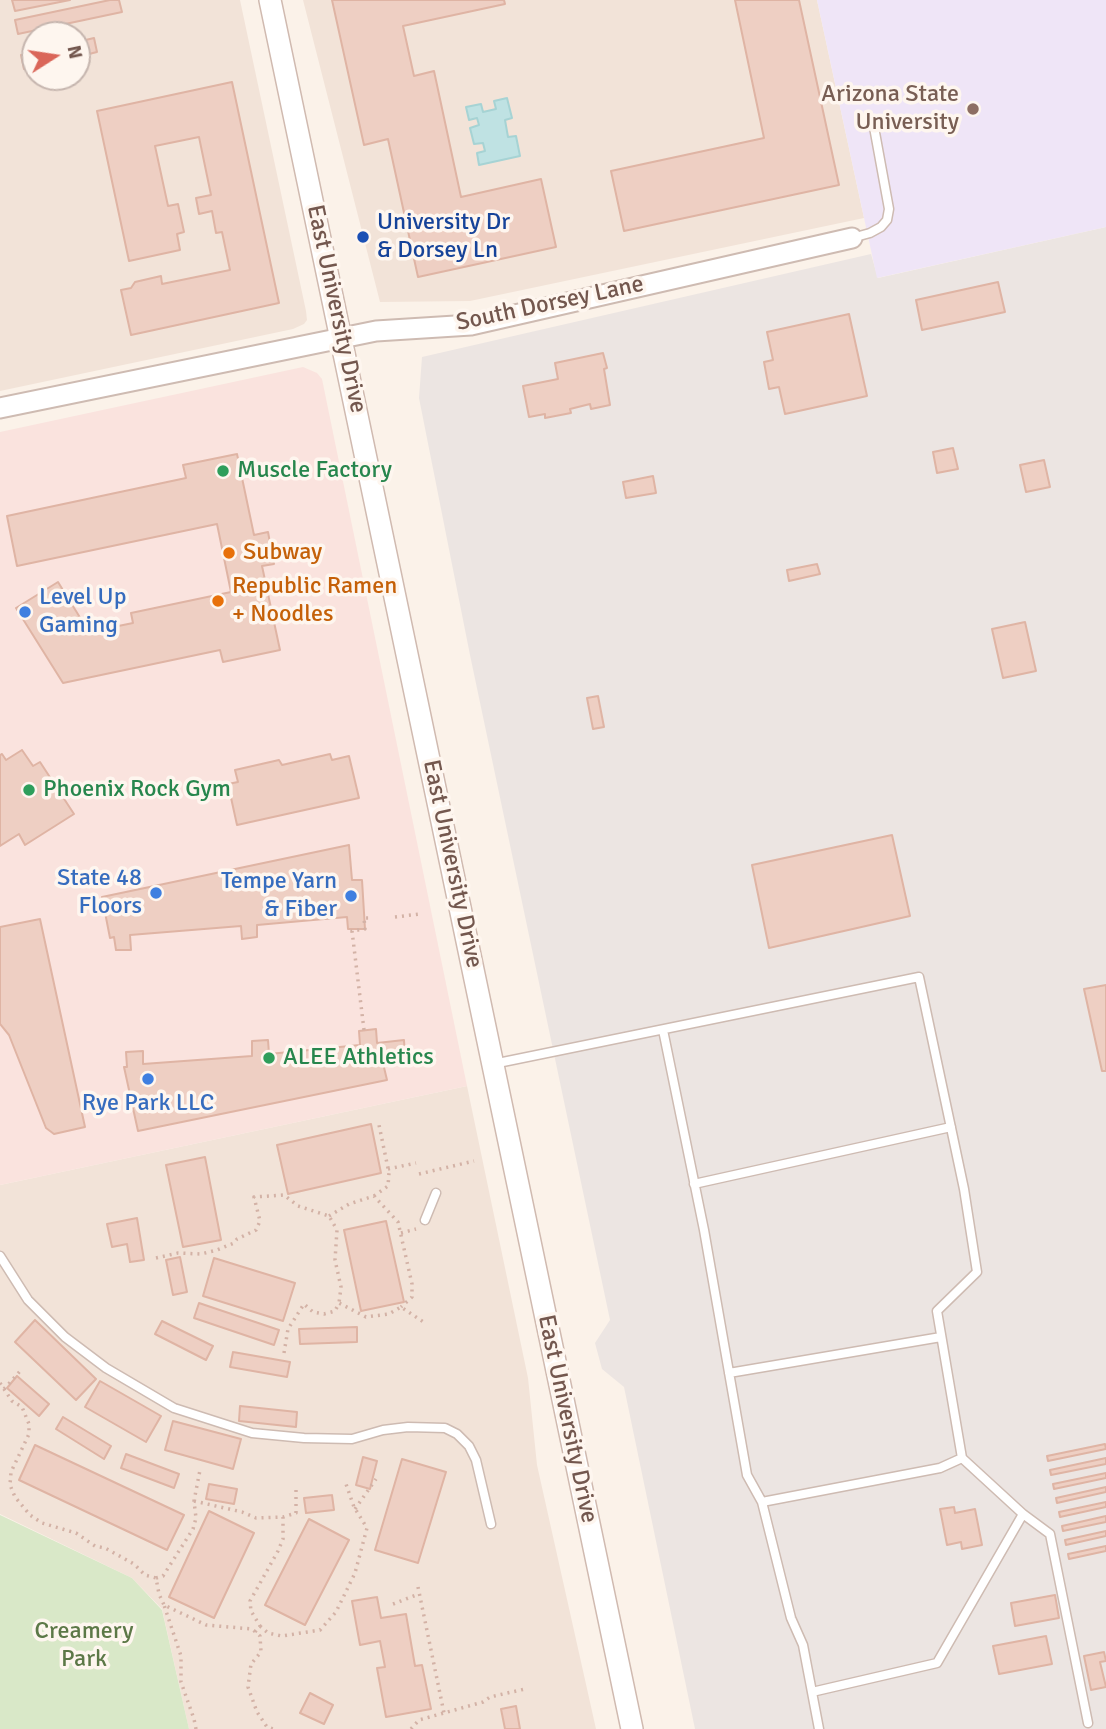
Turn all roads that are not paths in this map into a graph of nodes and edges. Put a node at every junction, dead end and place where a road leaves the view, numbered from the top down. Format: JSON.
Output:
{"nodes":[{"id":1,"x":270,"y":0,"type":"edge"},
{"id":2,"x":905,"y":121,"type":"dead end"},
{"id":3,"x":852,"y":238,"type":"joint"},
{"id":4,"x":342,"y":337,"type":"junction"},
{"id":5,"x":0,"y":408,"type":"edge"},
{"id":6,"x":663,"y":1030,"type":"junction"},
{"id":7,"x":493,"y":1064,"type":"junction"},
{"id":8,"x":951,"y":1127,"type":"junction"},
{"id":9,"x":694,"y":1184,"type":"junction"},
{"id":10,"x":436,"y":1193,"type":"dead end"},
{"id":11,"x":426,"y":1223,"type":"road end"},
{"id":12,"x":0,"y":1256,"type":"edge"},
{"id":13,"x":941,"y":1337,"type":"junction"},
{"id":14,"x":729,"y":1373,"type":"junction"},
{"id":15,"x":961,"y":1458,"type":"junction"},
{"id":16,"x":762,"y":1502,"type":"junction"},
{"id":17,"x":1023,"y":1514,"type":"junction"},
{"id":18,"x":491,"y":1524,"type":"dead end"},
{"id":19,"x":812,"y":1692,"type":"junction"},
{"id":20,"x":1088,"y":1723,"type":"dead end"},
{"id":21,"x":632,"y":1729,"type":"edge"},
{"id":22,"x":819,"y":1729,"type":"edge"}],
"edges":[{"from":1,"to":4,"type":"main road","name":"East University Drive"},
{"from":2,"to":3,"type":"lane"},
{"from":3,"to":4,"type":"street","name":"South Dorsey Lane"},
{"from":4,"to":5,"type":"street","name":"South Dorsey Lane"},
{"from":4,"to":7,"type":"main road","name":"East University Drive"},
{"from":6,"to":7,"type":"lane"},
{"from":6,"to":8,"type":"lane"},
{"from":6,"to":9,"type":"lane"},
{"from":7,"to":21,"type":"main road","name":"East University Drive"},
{"from":8,"to":9,"type":"lane"},
{"from":8,"to":13,"type":"lane"},
{"from":9,"to":14,"type":"lane"},
{"from":10,"to":11,"type":"lane"},
{"from":12,"to":18,"type":"lane"},
{"from":13,"to":14,"type":"lane"},
{"from":13,"to":15,"type":"lane"},
{"from":14,"to":16,"type":"lane"},
{"from":15,"to":16,"type":"lane"},
{"from":15,"to":17,"type":"lane"},
{"from":16,"to":19,"type":"lane"},
{"from":17,"to":19,"type":"lane"},
{"from":17,"to":20,"type":"lane"},
{"from":19,"to":22,"type":"lane"}]}
